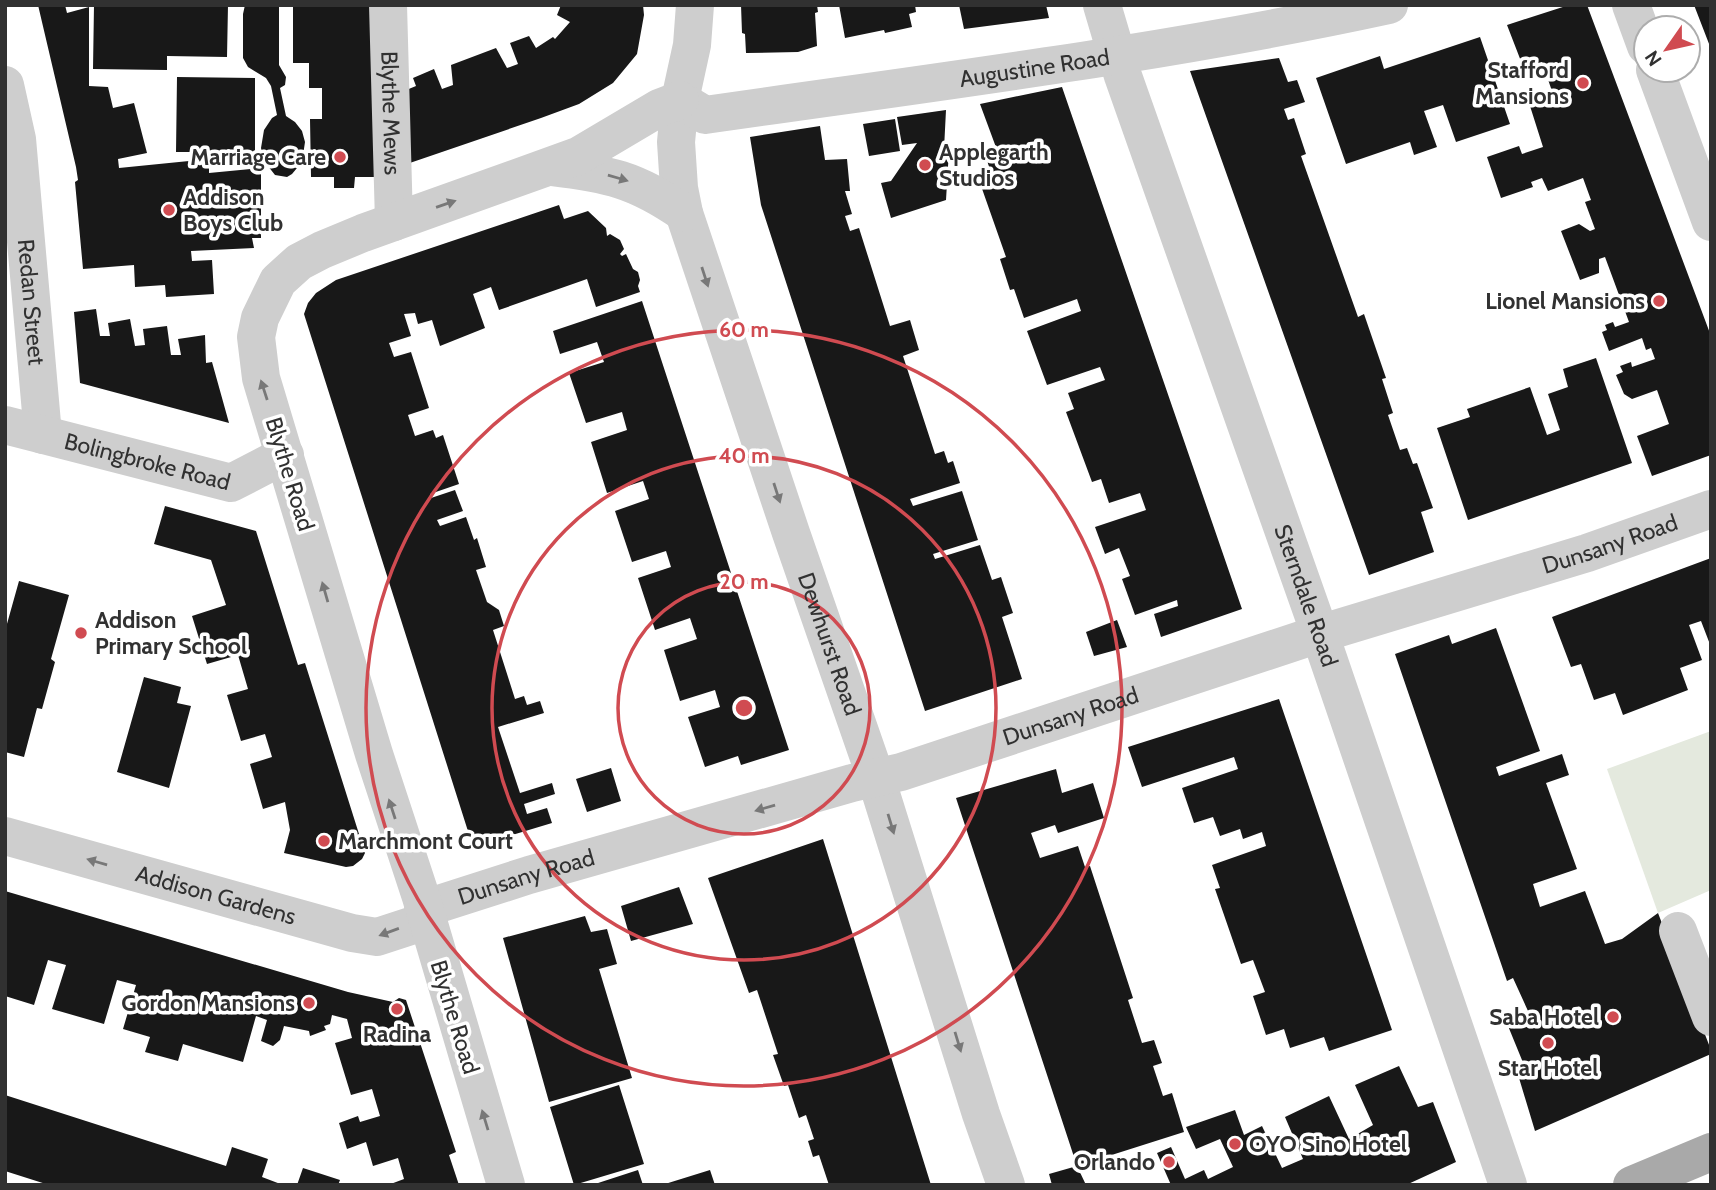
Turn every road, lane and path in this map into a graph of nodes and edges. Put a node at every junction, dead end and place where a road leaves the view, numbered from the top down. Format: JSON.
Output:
{"nodes":[{"id":1,"x":388,"y":5,"type":"edge"},
{"id":2,"x":695,"y":5,"type":"edge"},
{"id":3,"x":1102,"y":5,"type":"edge"},
{"id":4,"x":1389,"y":5,"type":"edge"},
{"id":5,"x":1117,"y":57,"type":"junction"},
{"id":6,"x":1660,"y":84,"type":"edge"},
{"id":7,"x":5,"y":85,"type":"edge"},
{"id":8,"x":680,"y":100,"type":"junction"},
{"id":9,"x":551,"y":167,"type":"junction"},
{"id":10,"x":684,"y":213,"type":"junction"},
{"id":11,"x":394,"y":222,"type":"junction"},
{"id":12,"x":1711,"y":222,"type":"edge"},
{"id":13,"x":5,"y":425,"type":"edge"},
{"id":14,"x":43,"y":435,"type":"junction"},
{"id":15,"x":285,"y":455,"type":"junction"},
{"id":16,"x":1711,"y":509,"type":"edge"},
{"id":17,"x":1319,"y":634,"type":"junction"},
{"id":18,"x":876,"y":778,"type":"junction"},
{"id":19,"x":5,"y":836,"type":"edge"},
{"id":20,"x":425,"y":915,"type":"junction"},
{"id":21,"x":1678,"y":931,"type":"dead end"},
{"id":22,"x":1711,"y":1017,"type":"edge"},
{"id":23,"x":1709,"y":1160,"type":"edge"},
{"id":24,"x":506,"y":1185,"type":"edge"},
{"id":25,"x":1006,"y":1185,"type":"edge"},
{"id":26,"x":1508,"y":1185,"type":"edge"},
{"id":27,"x":1632,"y":1185,"type":"edge"}],
"edges":[{"from":1,"to":11,"type":"street","name":"Blythe Mews"},
{"from":2,"to":8,"type":"street"},
{"from":3,"to":5,"type":"street","name":"Sterndale Road"},
{"from":4,"to":5,"type":"street","name":"Augustine Road"},
{"from":5,"to":8,"type":"street","name":"Augustine Road"},
{"from":5,"to":17,"type":"street","name":"Sterndale Road"},
{"from":6,"to":12,"type":"street"},
{"from":7,"to":14,"type":"street","name":"Redan Street"},
{"from":8,"to":9,"type":"street","name":"Blythe Road"},
{"from":8,"to":10,"type":"street","name":"Dewhurst Road"},
{"from":9,"to":10,"type":"street","one_way":true},
{"from":11,"to":9,"type":"street","name":"Blythe Road","one_way":true},
{"from":10,"to":18,"type":"street","name":"Dewhurst Road","one_way":true},
{"from":15,"to":11,"type":"street","name":"Blythe Road","one_way":true},
{"from":13,"to":14,"type":"street","name":"Bolingbroke Road"},
{"from":14,"to":15,"type":"street","name":"Bolingbroke Road"},
{"from":20,"to":15,"type":"street","name":"Blythe Road","one_way":true},
{"from":16,"to":17,"type":"street","name":"Dunsany Road"},
{"from":17,"to":18,"type":"street","name":"Dunsany Road"},
{"from":17,"to":26,"type":"street","name":"Sterndale Road"},
{"from":18,"to":20,"type":"street","name":"Dunsany Road","one_way":true},
{"from":18,"to":25,"type":"street","name":"Dewhurst Road","one_way":true},
{"from":20,"to":19,"type":"street","name":"Addison Gardens","one_way":true},
{"from":24,"to":20,"type":"street","name":"Blythe Road","one_way":true},
{"from":21,"to":22,"type":"street"},
{"from":23,"to":27,"type":"main road"}]}
